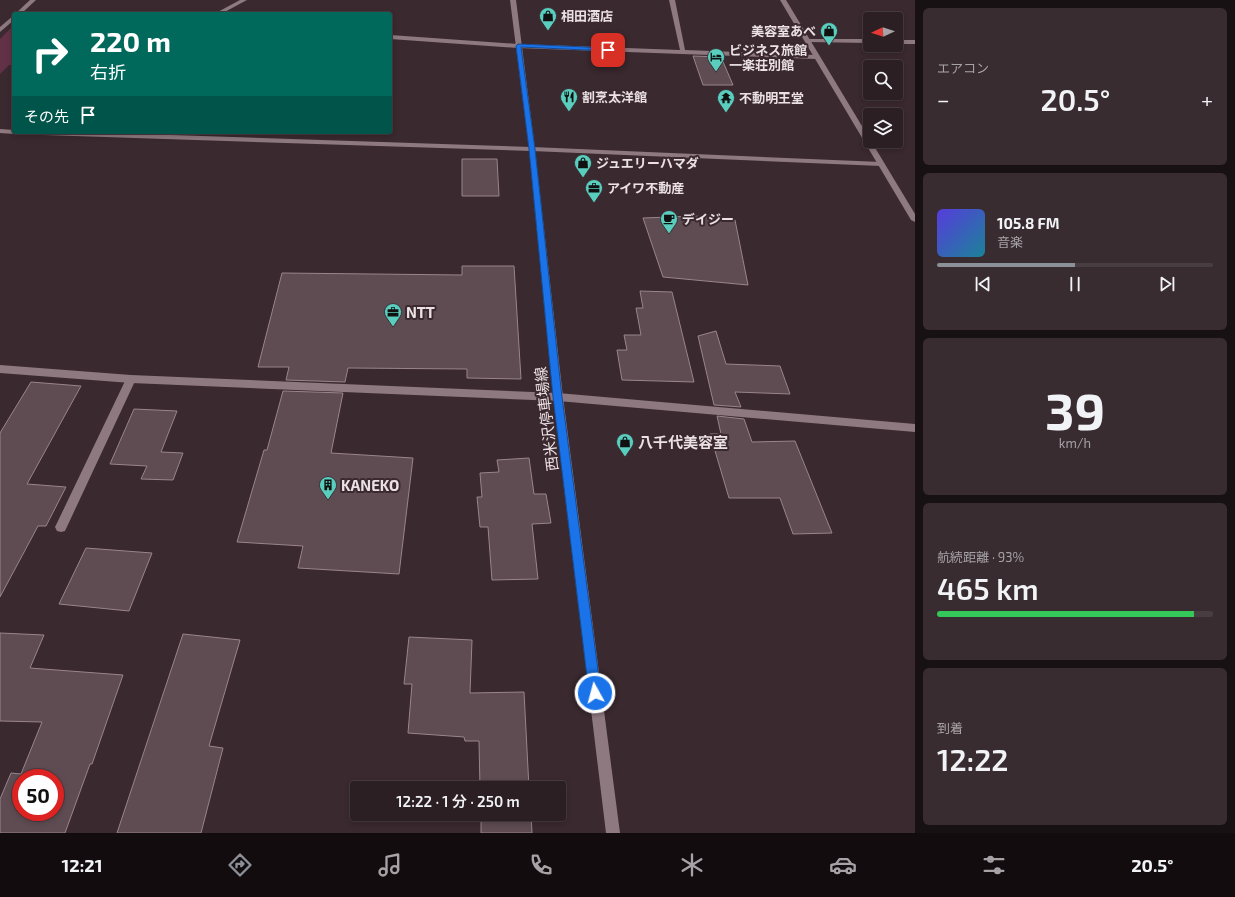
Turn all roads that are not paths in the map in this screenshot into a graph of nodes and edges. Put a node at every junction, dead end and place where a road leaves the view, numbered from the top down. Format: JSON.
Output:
{"nodes":[{"id":1,"x":33,"y":0,"type":"edge"},
{"id":2,"x":244,"y":0,"type":"edge"},
{"id":3,"x":513,"y":0,"type":"edge"},
{"id":4,"x":672,"y":0,"type":"edge"},
{"id":5,"x":783,"y":0,"type":"edge"},
{"id":6,"x":20,"y":12,"type":"edge"},
{"id":7,"x":221,"y":12,"type":"edge"},
{"id":8,"x":0,"y":19,"type":"edge"},
{"id":9,"x":12,"y":20,"type":"edge"},
{"id":10,"x":0,"y":30,"type":"edge"},
{"id":11,"x":392,"y":37,"type":"edge"},
{"id":12,"x":807,"y":40,"type":"junction"},
{"id":13,"x":863,"y":41,"type":"edge"},
{"id":14,"x":903,"y":42,"type":"edge"},
{"id":15,"x":915,"y":42,"type":"edge"},
{"id":16,"x":518,"y":46,"type":"junction"},
{"id":17,"x":683,"y":53,"type":"junction"},
{"id":18,"x":816,"y":57,"type":"junction"},
{"id":19,"x":0,"y":131,"type":"edge"},
{"id":20,"x":12,"y":132,"type":"edge"},
{"id":21,"x":96,"y":134,"type":"edge"},
{"id":22,"x":532,"y":149,"type":"junction"},
{"id":23,"x":881,"y":164,"type":"junction"},
{"id":24,"x":915,"y":220,"type":"edge"},
{"id":25,"x":0,"y":369,"type":"edge"},
{"id":26,"x":131,"y":379,"type":"junction"},
{"id":27,"x":558,"y":397,"type":"junction"},
{"id":28,"x":915,"y":428,"type":"edge"},
{"id":29,"x":61,"y":527,"type":"dead end"},
{"id":30,"x":613,"y":833,"type":"edge"}],
"edges":[{"from":1,"to":6,"type":"street"},
{"from":2,"to":7,"type":"street"},
{"from":3,"to":16,"type":"street","name":"西米沢停車場線"},
{"from":4,"to":17,"type":"street"},
{"from":5,"to":12,"type":"street"},
{"from":8,"to":9,"type":"street"},
{"from":9,"to":10,"type":"street"},
{"from":11,"to":16,"type":"street"},
{"from":12,"to":13,"type":"street"},
{"from":12,"to":18,"type":"street"},
{"from":14,"to":15,"type":"street"},
{"from":16,"to":17,"type":"street"},
{"from":16,"to":22,"type":"street","name":"西米沢停車場線"},
{"from":17,"to":18,"type":"street"},
{"from":18,"to":23,"type":"street"},
{"from":19,"to":20,"type":"street"},
{"from":21,"to":22,"type":"street"},
{"from":22,"to":23,"type":"street"},
{"from":22,"to":27,"type":"street","name":"西米沢停車場線"},
{"from":23,"to":24,"type":"street"},
{"from":25,"to":26,"type":"street"},
{"from":26,"to":27,"type":"street"},
{"from":26,"to":29,"type":"street"},
{"from":27,"to":28,"type":"street"},
{"from":27,"to":30,"type":"street","name":"西米沢停車場線"}]}
